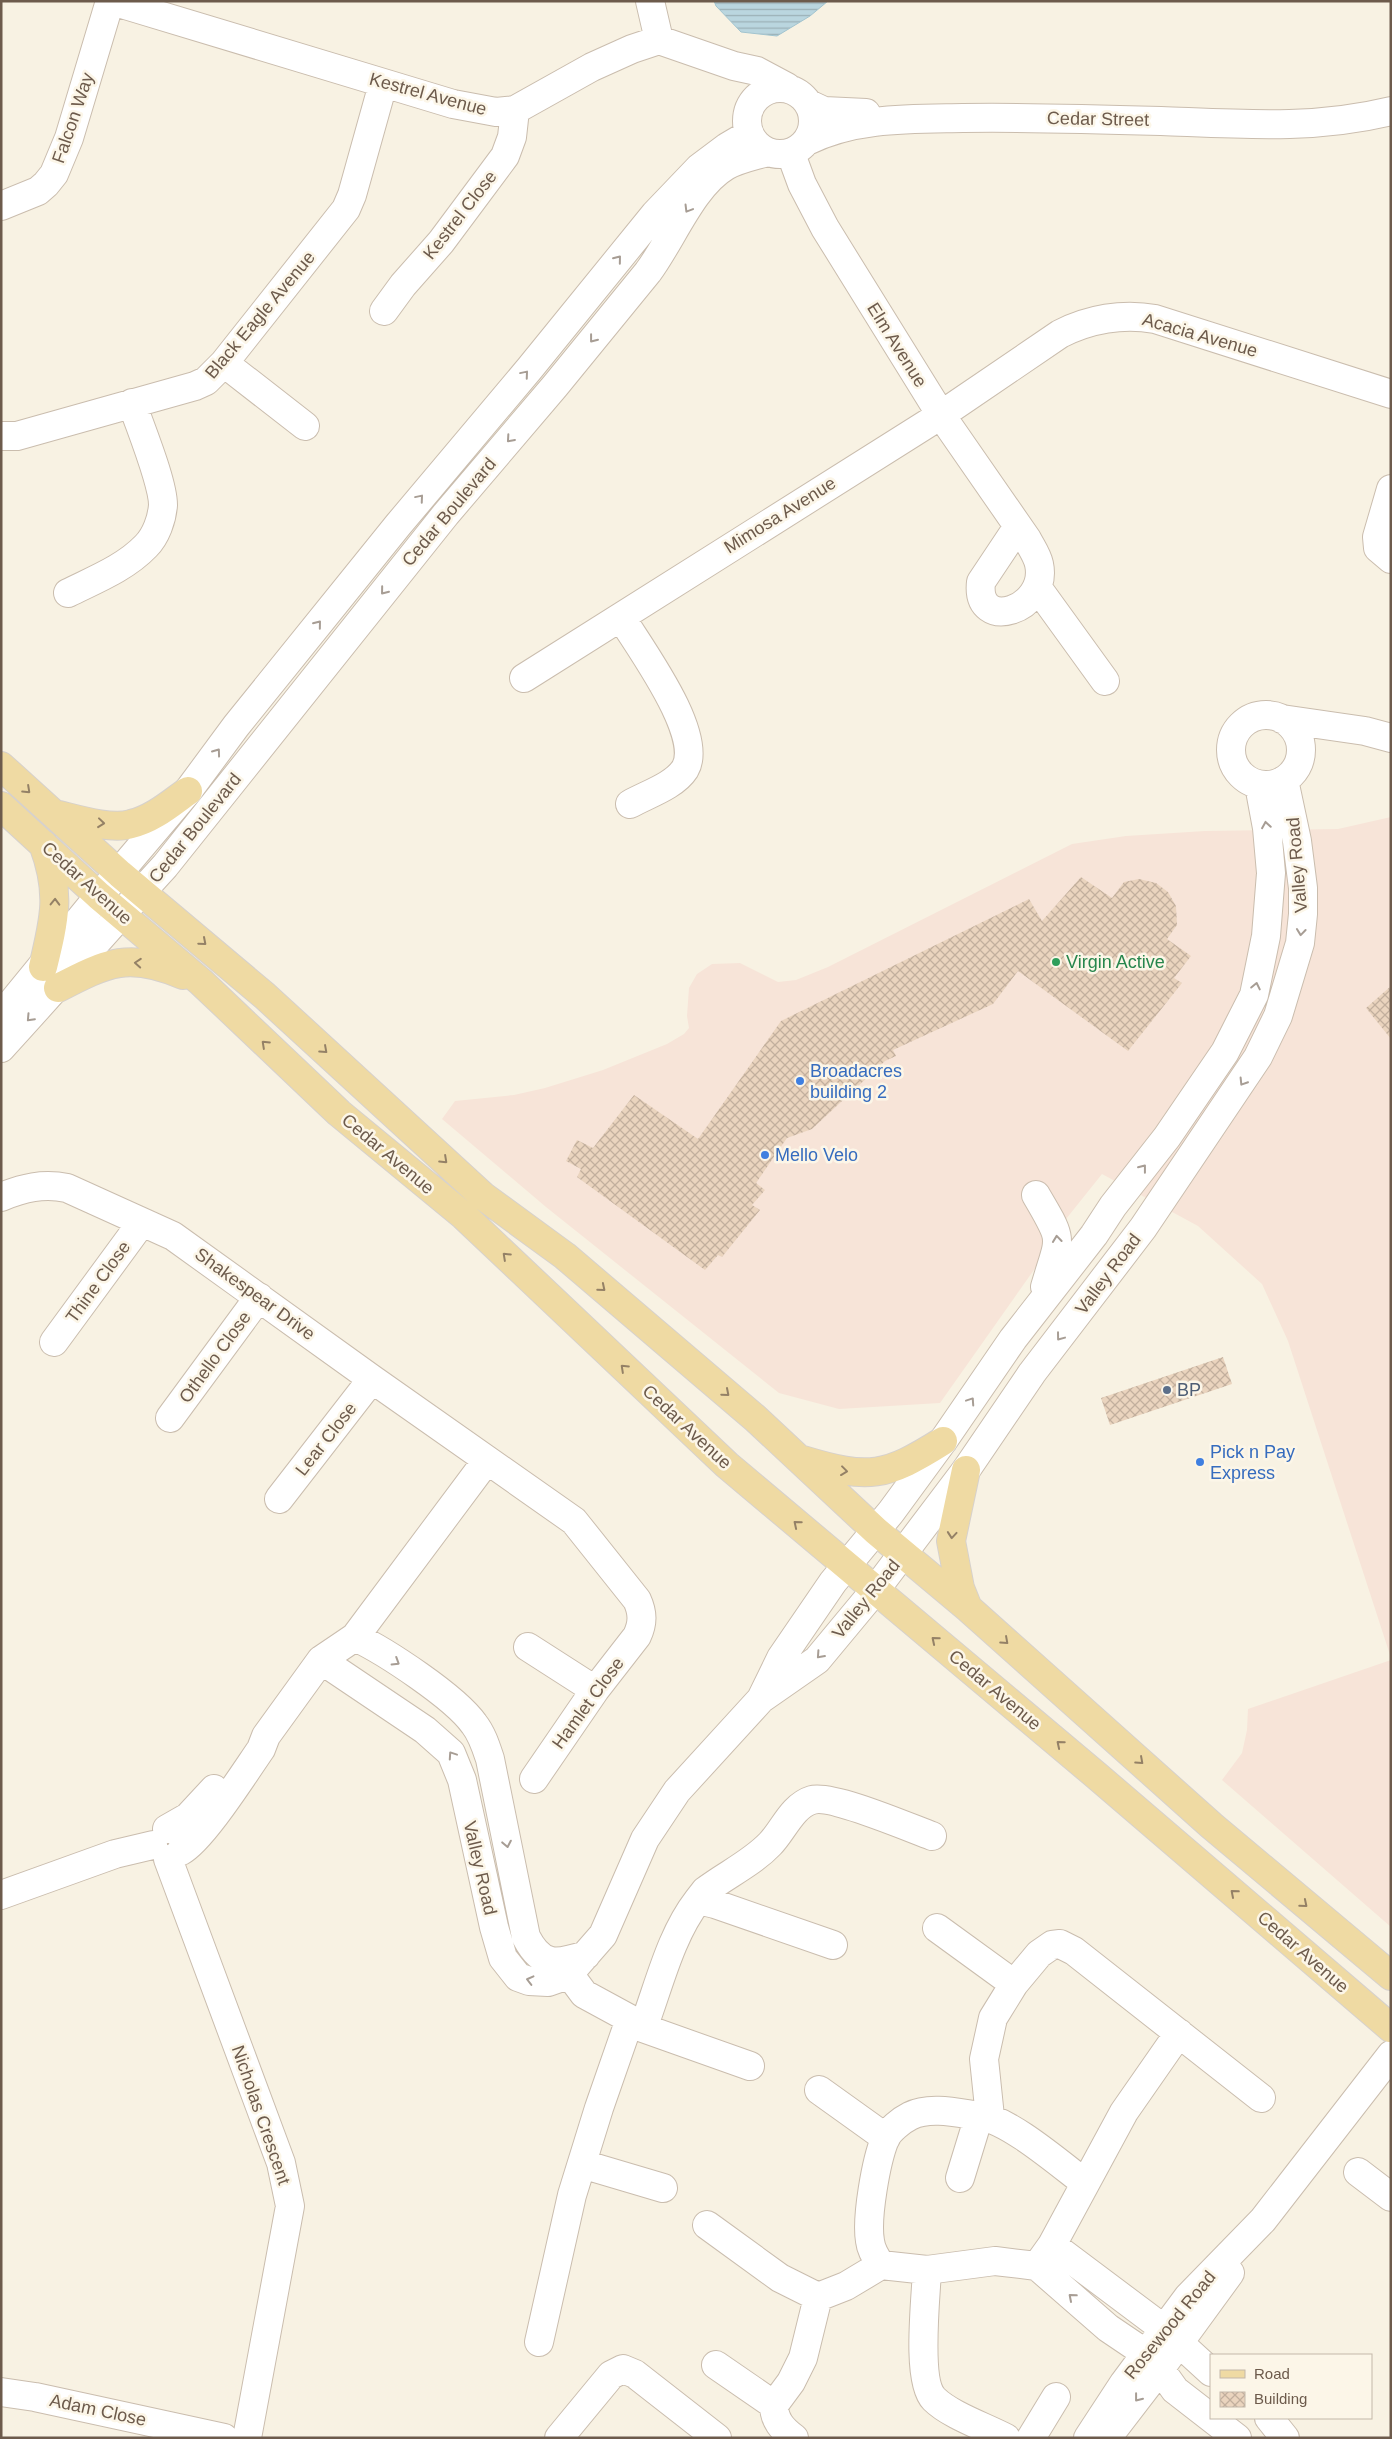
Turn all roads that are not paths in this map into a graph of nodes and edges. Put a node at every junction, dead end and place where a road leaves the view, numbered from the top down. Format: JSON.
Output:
{"nodes":[{"id":1,"x":111,"y":1,"type":"edge"},
{"id":2,"x":650,"y":1,"type":"edge"},
{"id":3,"x":659,"y":40,"type":"junction"},
{"id":4,"x":734,"y":66,"type":"junction"},
{"id":5,"x":383,"y":84,"type":"junction"},
{"id":6,"x":787,"y":87,"type":"junction"},
{"id":7,"x":1391,"y":96,"type":"edge"},
{"id":8,"x":755,"y":99,"type":"junction"},
{"id":9,"x":809,"y":104,"type":"junction"},
{"id":10,"x":515,"y":110,"type":"junction"},
{"id":11,"x":1391,"y":111,"type":"edge"},
{"id":12,"x":1159,"y":117,"type":"junction"},
{"id":13,"x":778,"y":145,"type":"junction"},
{"id":14,"x":1,"y":206,"type":"edge"},
{"id":15,"x":384,"y":311,"type":"dead end"},
{"id":16,"x":552,"y":341,"type":"junction"},
{"id":17,"x":575,"y":362,"type":"junction"},
{"id":18,"x":224,"y":363,"type":"junction"},
{"id":19,"x":1391,"y":394,"type":"edge"},
{"id":20,"x":132,"y":403,"type":"junction"},
{"id":21,"x":941,"y":415,"type":"junction"},
{"id":22,"x":305,"y":426,"type":"dead end"},
{"id":23,"x":1,"y":436,"type":"edge"},
{"id":24,"x":1391,"y":489,"type":"edge"},
{"id":25,"x":1017,"y":528,"type":"junction"},
{"id":26,"x":1391,"y":559,"type":"edge"},
{"id":27,"x":1037,"y":587,"type":"junction"},
{"id":28,"x":68,"y":593,"type":"dead end"},
{"id":29,"x":621,"y":617,"type":"junction"},
{"id":30,"x":524,"y":678,"type":"dead end"},
{"id":31,"x":1105,"y":681,"type":"dead end"},
{"id":32,"x":1282,"y":719,"type":"junction"},
{"id":33,"x":1349,"y":729,"type":"junction"},
{"id":34,"x":1391,"y":738,"type":"edge"},
{"id":35,"x":1300,"y":756,"type":"junction"},
{"id":36,"x":1,"y":766,"type":"edge"},
{"id":37,"x":1272,"y":782,"type":"junction"},
{"id":38,"x":188,"y":791,"type":"junction"},
{"id":39,"x":630,"y":804,"type":"dead end"},
{"id":40,"x":1,"y":806,"type":"edge"},
{"id":41,"x":53,"y":814,"type":"junction"},
{"id":42,"x":43,"y":844,"type":"junction"},
{"id":43,"x":120,"y":874,"type":"junction"},
{"id":44,"x":142,"y":892,"type":"junction"},
{"id":45,"x":98,"y":896,"type":"junction"},
{"id":46,"x":120,"y":914,"type":"junction"},
{"id":47,"x":50,"y":977,"type":"junction"},
{"id":48,"x":201,"y":982,"type":"junction"},
{"id":49,"x":1,"y":1016,"type":"edge"},
{"id":50,"x":1239,"y":1026,"type":"junction"},
{"id":51,"x":1269,"y":1034,"type":"junction"},
{"id":52,"x":1,"y":1048,"type":"edge"},
{"id":53,"x":1036,"y":1195,"type":"dead end"},
{"id":54,"x":2,"y":1197,"type":"edge"},
{"id":55,"x":142,"y":1222,"type":"junction"},
{"id":56,"x":260,"y":1297,"type":"junction"},
{"id":57,"x":1041,"y":1303,"type":"junction"},
{"id":58,"x":54,"y":1342,"type":"dead end"},
{"id":59,"x":372,"y":1379,"type":"junction"},
{"id":60,"x":170,"y":1418,"type":"dead end"},
{"id":61,"x":944,"y":1441,"type":"junction"},
{"id":62,"x":797,"y":1459,"type":"junction"},
{"id":63,"x":487,"y":1460,"type":"junction"},
{"id":64,"x":966,"y":1470,"type":"junction"},
{"id":65,"x":279,"y":1499,"type":"dead end"},
{"id":66,"x":876,"y":1531,"type":"junction"},
{"id":67,"x":903,"y":1554,"type":"junction"},
{"id":68,"x":848,"y":1566,"type":"junction"},
{"id":69,"x":876,"y":1589,"type":"junction"},
{"id":70,"x":968,"y":1608,"type":"junction"},
{"id":71,"x":641,"y":1627,"type":"joint"},
{"id":72,"x":355,"y":1638,"type":"junction"},
{"id":73,"x":528,"y":1646,"type":"dead end"},
{"id":74,"x":321,"y":1660,"type":"junction"},
{"id":75,"x":595,"y":1690,"type":"junction"},
{"id":76,"x":761,"y":1698,"type":"junction"},
{"id":77,"x":534,"y":1780,"type":"dead end"},
{"id":78,"x":498,"y":1796,"type":"junction"},
{"id":79,"x":466,"y":1802,"type":"junction"},
{"id":80,"x":932,"y":1836,"type":"dead end"},
{"id":81,"x":167,"y":1846,"type":"junction"},
{"id":82,"x":1,"y":1895,"type":"edge"},
{"id":83,"x":698,"y":1900,"type":"junction"},
{"id":84,"x":937,"y":1928,"type":"dead end"},
{"id":85,"x":833,"y":1945,"type":"dead end"},
{"id":86,"x":572,"y":1964,"type":"junction"},
{"id":87,"x":1391,"y":1976,"type":"edge"},
{"id":88,"x":1014,"y":1984,"type":"junction"},
{"id":89,"x":637,"y":2024,"type":"junction"},
{"id":90,"x":1391,"y":2028,"type":"edge"},
{"id":91,"x":1180,"y":2033,"type":"junction"},
{"id":92,"x":1391,"y":2055,"type":"edge"},
{"id":93,"x":750,"y":2066,"type":"dead end"},
{"id":94,"x":819,"y":2090,"type":"dead end"},
{"id":95,"x":1261,"y":2098,"type":"dead end"},
{"id":96,"x":984,"y":2117,"type":"junction"},
{"id":97,"x":886,"y":2138,"type":"junction"},
{"id":98,"x":582,"y":2164,"type":"junction"},
{"id":99,"x":1358,"y":2172,"type":"dead end"},
{"id":100,"x":960,"y":2178,"type":"dead end"},
{"id":101,"x":1085,"y":2183,"type":"junction"},
{"id":102,"x":663,"y":2188,"type":"dead end"},
{"id":103,"x":1391,"y":2197,"type":"edge"},
{"id":104,"x":1263,"y":2220,"type":"junction"},
{"id":105,"x":707,"y":2225,"type":"dead end"},
{"id":106,"x":1044,"y":2256,"type":"junction"},
{"id":107,"x":881,"y":2265,"type":"junction"},
{"id":108,"x":928,"y":2270,"type":"junction"},
{"id":109,"x":818,"y":2298,"type":"junction"},
{"id":110,"x":1199,"y":2317,"type":"junction"},
{"id":111,"x":1108,"y":2328,"type":"junction"},
{"id":112,"x":1172,"y":2336,"type":"junction"},
{"id":113,"x":539,"y":2342,"type":"dead end"},
{"id":114,"x":1153,"y":2361,"type":"junction"},
{"id":115,"x":716,"y":2365,"type":"dead end"},
{"id":116,"x":1206,"y":2368,"type":"edge"},
{"id":117,"x":1,"y":2392,"type":"edge"},
{"id":118,"x":1056,"y":2397,"type":"dead end"},
{"id":119,"x":1108,"y":2404,"type":"junction"},
{"id":120,"x":774,"y":2405,"type":"junction"},
{"id":121,"x":1210,"y":2417,"type":"edge"},
{"id":122,"x":1212,"y":2419,"type":"edge"},
{"id":123,"x":1270,"y":2419,"type":"edge"},
{"id":124,"x":224,"y":2438,"type":"edge"},
{"id":125,"x":247,"y":2438,"type":"edge"},
{"id":126,"x":559,"y":2438,"type":"edge"},
{"id":127,"x":717,"y":2438,"type":"edge"},
{"id":128,"x":794,"y":2438,"type":"edge"},
{"id":129,"x":1006,"y":2438,"type":"edge"},
{"id":130,"x":1031,"y":2438,"type":"edge"},
{"id":131,"x":1088,"y":2438,"type":"edge"},
{"id":132,"x":1107,"y":2438,"type":"edge"},
{"id":133,"x":1237,"y":2438,"type":"edge"},
{"id":134,"x":1285,"y":2438,"type":"edge"}],
"edges":[{"from":1,"to":5,"type":"street","name":"Kestrel Avenue"},
{"from":1,"to":14,"type":"street","name":"Falcon Way"},
{"from":2,"to":3,"type":"street"},
{"from":3,"to":4,"type":"street"},
{"from":3,"to":10,"type":"street","name":"Kestrel Avenue"},
{"from":4,"to":6,"type":"street"},
{"from":4,"to":8,"type":"street"},
{"from":5,"to":10,"type":"street","name":"Kestrel Avenue"},
{"from":5,"to":18,"type":"street","name":"Black Eagle Avenue"},
{"from":6,"to":8,"type":"street"},
{"from":6,"to":9,"type":"street","name":"Cedar Street"},
{"from":7,"to":12,"type":"street","name":"Cedar Street"},
{"from":8,"to":13,"type":"street"},
{"from":9,"to":12,"type":"street","name":"Cedar Street"},
{"from":9,"to":13,"type":"street"},
{"from":10,"to":15,"type":"street","name":"Kestrel Close"},
{"from":11,"to":12,"type":"street","name":"Cedar Street"},
{"from":12,"to":13,"type":"street","name":"Cedar Street"},
{"from":16,"to":13,"type":"street","name":"Cedar Boulevard","one_way":true},
{"from":13,"to":17,"type":"street","name":"Cedar Boulevard","one_way":true},
{"from":13,"to":21,"type":"street","name":"Elm Avenue"},
{"from":16,"to":17,"type":"street"},
{"from":38,"to":16,"type":"street","name":"Cedar Boulevard","one_way":true},
{"from":17,"to":44,"type":"street","name":"Cedar Boulevard","one_way":true},
{"from":18,"to":20,"type":"street","name":"Black Eagle Avenue"},
{"from":18,"to":22,"type":"street"},
{"from":19,"to":21,"type":"street","name":"Acacia Avenue"},
{"from":20,"to":23,"type":"street","name":"Black Eagle Avenue"},
{"from":20,"to":28,"type":"street"},
{"from":21,"to":25,"type":"street","name":"Elm Avenue"},
{"from":21,"to":29,"type":"street","name":"Mimosa Avenue"},
{"from":24,"to":26,"type":"street"},
{"from":25,"to":27,"type":"street","name":"Elm Avenue"},
{"from":25,"to":27,"type":"street"},
{"from":27,"to":31,"type":"street"},
{"from":29,"to":30,"type":"street","name":"Mimosa Avenue"},
{"from":29,"to":39,"type":"street"},
{"from":32,"to":33,"type":"street"},
{"from":32,"to":35,"type":"street"},
{"from":32,"to":37,"type":"street"},
{"from":33,"to":34,"type":"street"},
{"from":33,"to":35,"type":"street"},
{"from":35,"to":37,"type":"street"},
{"from":36,"to":41,"type":"main road","name":"Cedar Avenue","one_way":true},
{"from":50,"to":37,"type":"street","name":"Valley Road","one_way":true},
{"from":37,"to":51,"type":"street","name":"Valley Road","one_way":true},
{"from":41,"to":38,"type":"main road","one_way":true},
{"from":38,"to":43,"type":"street","name":"Cedar Boulevard"},
{"from":40,"to":42,"type":"main road","name":"Cedar Avenue"},
{"from":41,"to":43,"type":"main road","name":"Cedar Avenue"},
{"from":42,"to":45,"type":"main road","name":"Cedar Avenue"},
{"from":47,"to":42,"type":"main road","one_way":true},
{"from":43,"to":44,"type":"main road","name":"Cedar Avenue"},
{"from":43,"to":45,"type":"street","name":"Cedar Boulevard"},
{"from":44,"to":46,"type":"street","name":"Cedar Boulevard"},
{"from":44,"to":62,"type":"main road","name":"Cedar Avenue","one_way":true},
{"from":45,"to":46,"type":"main road","name":"Cedar Avenue"},
{"from":45,"to":47,"type":"street","name":"Cedar Boulevard"},
{"from":46,"to":47,"type":"street","name":"Cedar Boulevard"},
{"from":46,"to":48,"type":"main road","name":"Cedar Avenue"},
{"from":48,"to":47,"type":"main road","one_way":true},
{"from":47,"to":49,"type":"street"},
{"from":47,"to":52,"type":"street","one_way":true},
{"from":68,"to":48,"type":"main road","name":"Cedar Avenue","one_way":true},
{"from":50,"to":51,"type":"street"},
{"from":57,"to":50,"type":"street","name":"Valley Road","one_way":true},
{"from":51,"to":64,"type":"street","name":"Valley Road","one_way":true},
{"from":57,"to":53,"type":"street","one_way":true},
{"from":54,"to":55,"type":"street","name":"Shakespear Drive"},
{"from":55,"to":56,"type":"street","name":"Shakespear Drive"},
{"from":55,"to":58,"type":"street","name":"Thine Close"},
{"from":56,"to":59,"type":"street","name":"Shakespear Drive"},
{"from":56,"to":60,"type":"street","name":"Othello Close"},
{"from":61,"to":57,"type":"street","name":"Valley Road","one_way":true},
{"from":59,"to":63,"type":"street","name":"Shakespear Drive"},
{"from":59,"to":65,"type":"street","name":"Lear Close"},
{"from":62,"to":61,"type":"main road","one_way":true},
{"from":61,"to":66,"type":"street","name":"Valley Road"},
{"from":62,"to":66,"type":"main road","name":"Cedar Avenue"},
{"from":63,"to":71,"type":"street","name":"Shakespear Drive"},
{"from":63,"to":72,"type":"street"},
{"from":64,"to":67,"type":"street","name":"Valley Road"},
{"from":64,"to":70,"type":"main road","one_way":true},
{"from":66,"to":67,"type":"main road","name":"Cedar Avenue"},
{"from":66,"to":68,"type":"street","name":"Valley Road"},
{"from":67,"to":69,"type":"street","name":"Valley Road"},
{"from":67,"to":70,"type":"main road","name":"Cedar Avenue"},
{"from":68,"to":69,"type":"main road","name":"Cedar Avenue"},
{"from":68,"to":76,"type":"street","name":"Valley Road"},
{"from":69,"to":76,"type":"street","name":"Valley Road","one_way":true},
{"from":90,"to":69,"type":"main road","name":"Cedar Avenue","one_way":true},
{"from":70,"to":87,"type":"main road","name":"Cedar Avenue","one_way":true},
{"from":71,"to":75,"type":"street","name":"Hamlet Close"},
{"from":72,"to":74,"type":"street"},
{"from":72,"to":78,"type":"street","one_way":true},
{"from":73,"to":75,"type":"street"},
{"from":79,"to":74,"type":"street","one_way":true},
{"from":74,"to":81,"type":"street"},
{"from":75,"to":77,"type":"street","name":"Hamlet Close"},
{"from":76,"to":86,"type":"street","name":"Valley Road"},
{"from":78,"to":79,"type":"street","name":"Valley Road"},
{"from":78,"to":86,"type":"street","name":"Valley Road","one_way":true},
{"from":86,"to":79,"type":"street","name":"Valley Road","one_way":true},
{"from":80,"to":83,"type":"street"},
{"from":81,"to":82,"type":"street"},
{"from":81,"to":125,"type":"street","name":"Nicholas Crescent"},
{"from":83,"to":85,"type":"street"},
{"from":83,"to":89,"type":"street"},
{"from":84,"to":88,"type":"street"},
{"from":86,"to":89,"type":"street"},
{"from":88,"to":91,"type":"street"},
{"from":88,"to":96,"type":"street"},
{"from":89,"to":93,"type":"street"},
{"from":89,"to":98,"type":"street"},
{"from":91,"to":95,"type":"street"},
{"from":91,"to":101,"type":"street"},
{"from":92,"to":104,"type":"street","name":"Rosewood Road"},
{"from":94,"to":97,"type":"street"},
{"from":96,"to":97,"type":"street"},
{"from":96,"to":100,"type":"street"},
{"from":96,"to":101,"type":"street"},
{"from":97,"to":107,"type":"street"},
{"from":98,"to":102,"type":"street"},
{"from":98,"to":113,"type":"street"},
{"from":99,"to":103,"type":"street"},
{"from":101,"to":106,"type":"street"},
{"from":104,"to":110,"type":"street","name":"Rosewood Road"},
{"from":104,"to":112,"type":"street","name":"Rosewood Road"},
{"from":105,"to":109,"type":"street"},
{"from":106,"to":108,"type":"street"},
{"from":111,"to":106,"type":"street","one_way":true},
{"from":106,"to":112,"type":"street"},
{"from":107,"to":108,"type":"street"},
{"from":107,"to":109,"type":"street"},
{"from":108,"to":129,"type":"street"},
{"from":109,"to":120,"type":"street"},
{"from":110,"to":112,"type":"street","name":"Rosewood Road"},
{"from":110,"to":116,"type":"street"},
{"from":111,"to":114,"type":"street"},
{"from":111,"to":119,"type":"street"},
{"from":112,"to":114,"type":"street","name":"Rosewood Road"},
{"from":112,"to":116,"type":"street"},
{"from":114,"to":119,"type":"street","name":"Rosewood Road"},
{"from":114,"to":121,"type":"street"},
{"from":114,"to":132,"type":"street","name":"Rosewood Road","one_way":true},
{"from":115,"to":120,"type":"street"},
{"from":117,"to":124,"type":"street","name":"Adam Close"},
{"from":118,"to":130,"type":"street"},
{"from":119,"to":131,"type":"street","name":"Rosewood Road"},
{"from":120,"to":128,"type":"street"},
{"from":122,"to":133,"type":"street"},
{"from":123,"to":134,"type":"street"},
{"from":126,"to":127,"type":"street"}]}
